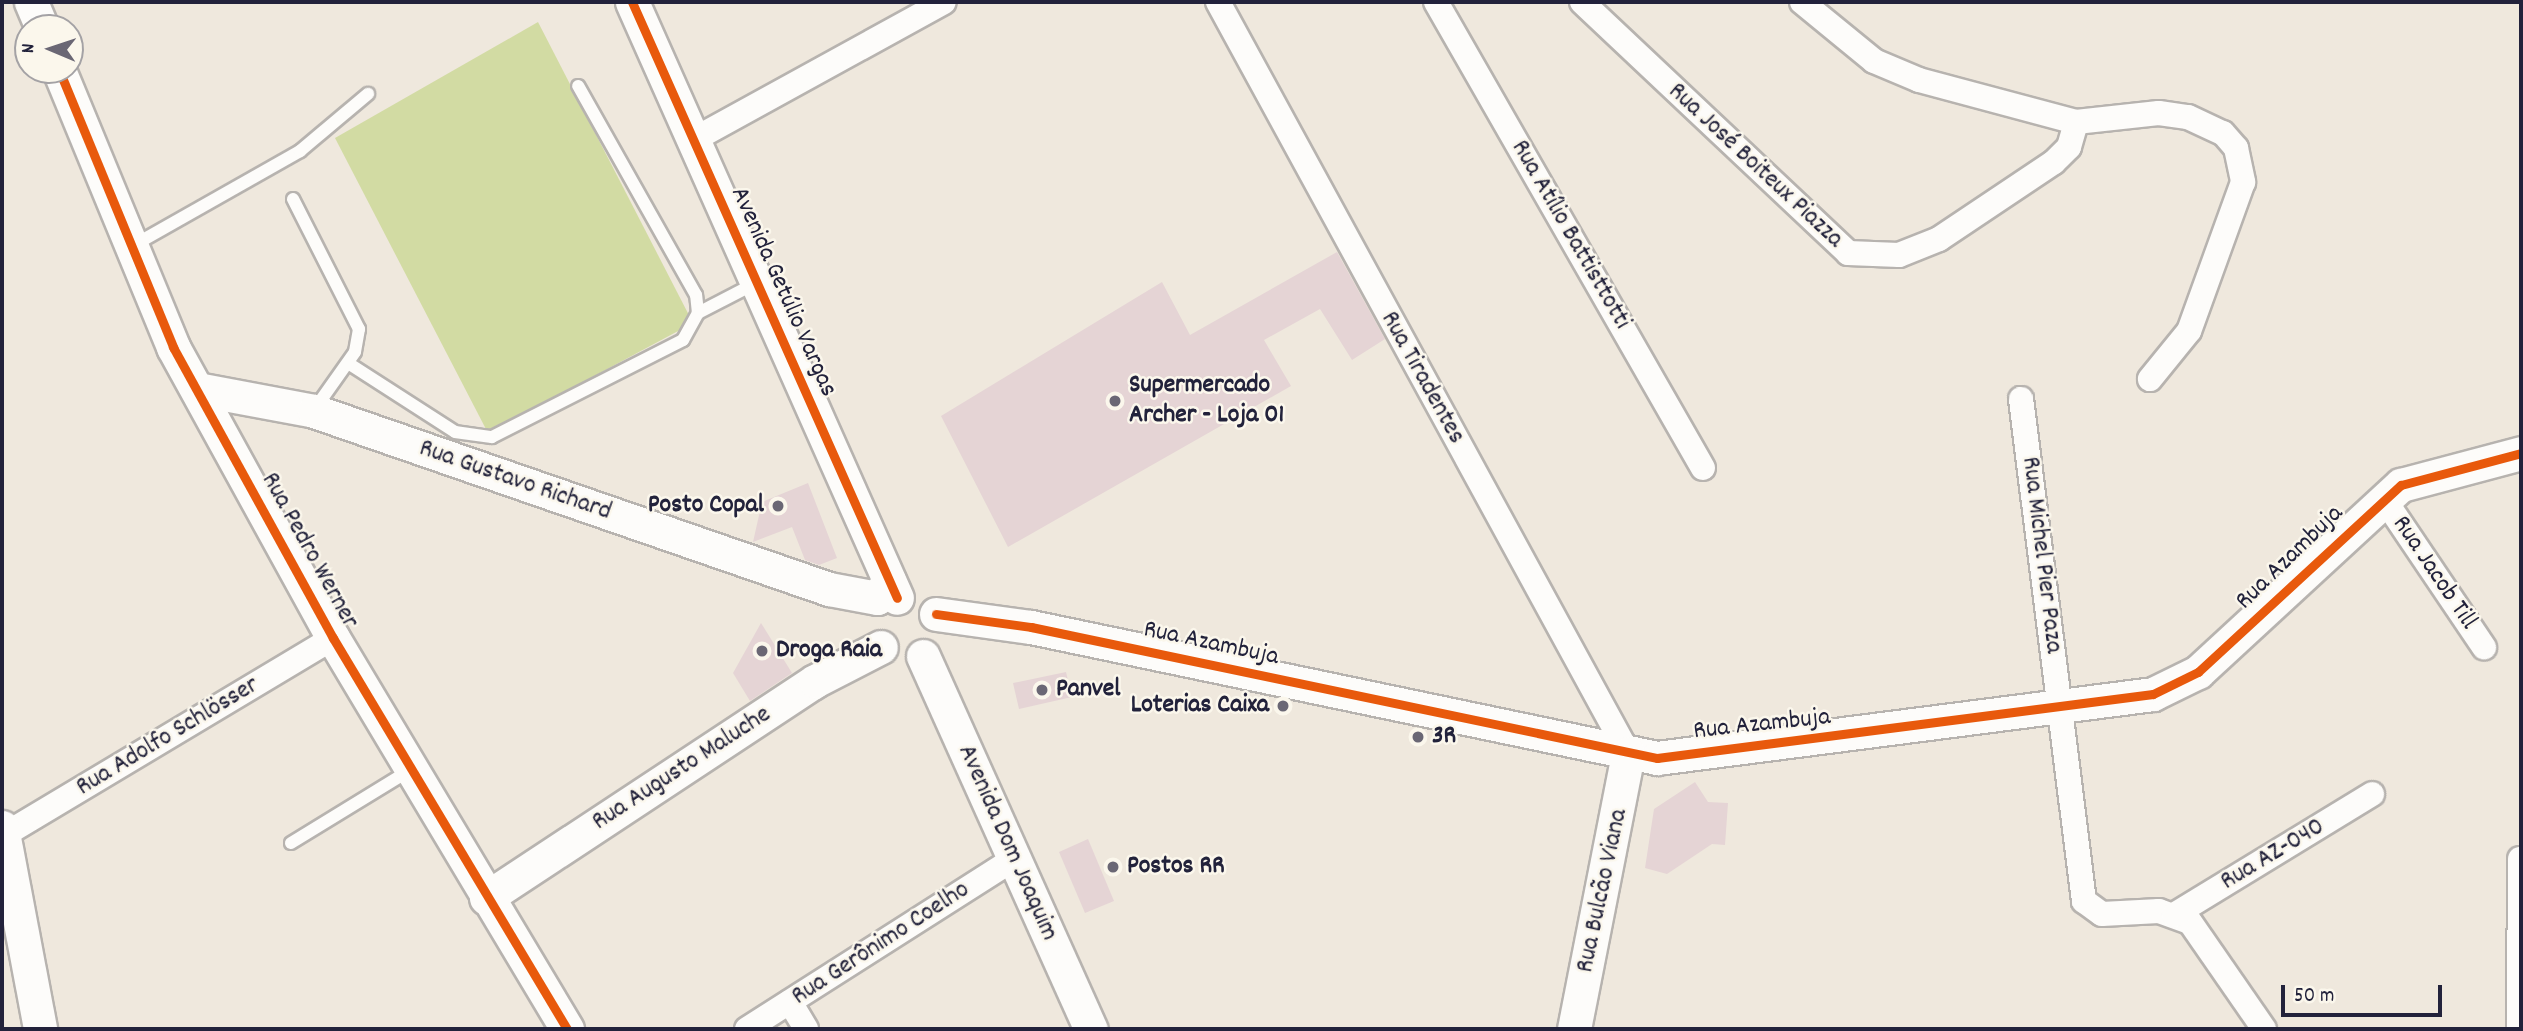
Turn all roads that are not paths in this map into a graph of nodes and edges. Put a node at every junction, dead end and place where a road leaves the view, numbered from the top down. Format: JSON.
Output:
{"nodes":[{"id":1,"x":632,"y":2,"type":"edge"},
{"id":2,"x":944,"y":2,"type":"edge"},
{"id":3,"x":1217,"y":2,"type":"edge"},
{"id":4,"x":1436,"y":2,"type":"edge"},
{"id":5,"x":1582,"y":2,"type":"edge"},
{"id":6,"x":1811,"y":6,"type":"edge"},
{"id":7,"x":65,"y":84,"type":"edge"},
{"id":8,"x":578,"y":86,"type":"dead end"},
{"id":9,"x":368,"y":94,"type":"dead end"},
{"id":10,"x":2076,"y":122,"type":"junction"},
{"id":11,"x":693,"y":140,"type":"junction"},
{"id":12,"x":293,"y":199,"type":"dead end"},
{"id":13,"x":130,"y":247,"type":"junction"},
{"id":14,"x":756,"y":283,"type":"junction"},
{"id":15,"x":698,"y":313,"type":"junction"},
{"id":16,"x":348,"y":363,"type":"junction"},
{"id":17,"x":2150,"y":379,"type":"dead end"},
{"id":18,"x":197,"y":389,"type":"junction"},
{"id":19,"x":2021,"y":399,"type":"dead end"},
{"id":20,"x":314,"y":411,"type":"junction"},
{"id":21,"x":2521,"y":453,"type":"edge"},
{"id":22,"x":1703,"y":468,"type":"dead end"},
{"id":23,"x":2384,"y":499,"type":"junction"},
{"id":24,"x":886,"y":611,"type":"junction"},
{"id":25,"x":936,"y":614,"type":"junction"},
{"id":26,"x":333,"y":638,"type":"junction"},
{"id":27,"x":2484,"y":648,"type":"dead end"},
{"id":28,"x":923,"y":656,"type":"junction"},
{"id":29,"x":2060,"y":710,"type":"junction"},
{"id":30,"x":1628,"y":753,"type":"junction"},
{"id":31,"x":410,"y":769,"type":"junction"},
{"id":32,"x":2372,"y":794,"type":"dead end"},
{"id":33,"x":3,"y":831,"type":"edge"},
{"id":34,"x":291,"y":843,"type":"dead end"},
{"id":35,"x":1014,"y":859,"type":"junction"},
{"id":36,"x":2520,"y":859,"type":"edge"},
{"id":37,"x":486,"y":898,"type":"junction"},
{"id":38,"x":2174,"y":915,"type":"junction"},
{"id":39,"x":790,"y":1002,"type":"junction"},
{"id":40,"x":40,"y":1029,"type":"edge"},
{"id":41,"x":567,"y":1029,"type":"edge"},
{"id":42,"x":747,"y":1029,"type":"edge"},
{"id":43,"x":806,"y":1029,"type":"edge"},
{"id":44,"x":1091,"y":1029,"type":"edge"},
{"id":45,"x":1574,"y":1029,"type":"edge"},
{"id":46,"x":2264,"y":1029,"type":"edge"},
{"id":47,"x":2519,"y":1029,"type":"edge"}],
"edges":[{"from":1,"to":11,"type":"main road","name":"Avenida Getúlio Vargas"},
{"from":2,"to":11,"type":"street"},
{"from":3,"to":30,"type":"street","name":"Rua Tiradentes"},
{"from":4,"to":22,"type":"street","name":"Rua Atílio Battisttotti"},
{"from":5,"to":10,"type":"street","name":"Rua José Boiteux Piazza"},
{"from":6,"to":10,"type":"street"},
{"from":7,"to":13,"type":"main road","name":"Rua Pedro Werner"},
{"from":8,"to":15,"type":"lane"},
{"from":9,"to":13,"type":"lane"},
{"from":10,"to":17,"type":"street"},
{"from":11,"to":14,"type":"main road","name":"Avenida Getúlio Vargas"},
{"from":12,"to":16,"type":"lane"},
{"from":13,"to":18,"type":"main road","name":"Rua Pedro Werner"},
{"from":14,"to":15,"type":"lane"},
{"from":14,"to":24,"type":"main road","name":"Avenida Getúlio Vargas"},
{"from":15,"to":16,"type":"lane"},
{"from":16,"to":20,"type":"lane"},
{"from":18,"to":20,"type":"main road","name":"Rua Gustavo Richard"},
{"from":18,"to":26,"type":"main road","name":"Rua Pedro Werner"},
{"from":19,"to":29,"type":"street","name":"Rua Michel Pier Paza"},
{"from":20,"to":24,"type":"main road","name":"Rua Gustavo Richard"},
{"from":21,"to":23,"type":"main road","name":"Rua Azambuja"},
{"from":23,"to":27,"type":"street","name":"Rua Jacob Till"},
{"from":23,"to":29,"type":"main road","name":"Rua Azambuja"},
{"from":24,"to":25,"type":"main road"},
{"from":24,"to":28,"type":"main road"},
{"from":24,"to":37,"type":"main road","name":"Rua Augusto Maluche"},
{"from":25,"to":28,"type":"main road"},
{"from":25,"to":30,"type":"main road","name":"Rua Azambuja"},
{"from":26,"to":31,"type":"main road","name":"Rua Pedro Werner"},
{"from":26,"to":33,"type":"street","name":"Rua Adolfo Schlösser"},
{"from":28,"to":35,"type":"main road","name":"Avenida Dom Joaquim"},
{"from":29,"to":30,"type":"main road","name":"Rua Azambuja"},
{"from":29,"to":38,"type":"street","name":"Rua Michel Pier Paza"},
{"from":30,"to":45,"type":"main road","name":"Rua Bulcão Viana"},
{"from":31,"to":34,"type":"lane"},
{"from":31,"to":37,"type":"main road","name":"Rua Pedro Werner"},
{"from":32,"to":38,"type":"street","name":"Rua AZ-040"},
{"from":33,"to":40,"type":"main road"},
{"from":35,"to":39,"type":"street","name":"Rua Gerônimo Coelho"},
{"from":35,"to":44,"type":"main road","name":"Avenida Dom Joaquim"},
{"from":36,"to":47,"type":"street"},
{"from":37,"to":41,"type":"main road","name":"Rua Pedro Werner"},
{"from":38,"to":46,"type":"street"},
{"from":39,"to":42,"type":"street","name":"Rua Gerônimo Coelho"},
{"from":39,"to":43,"type":"street"}]}
